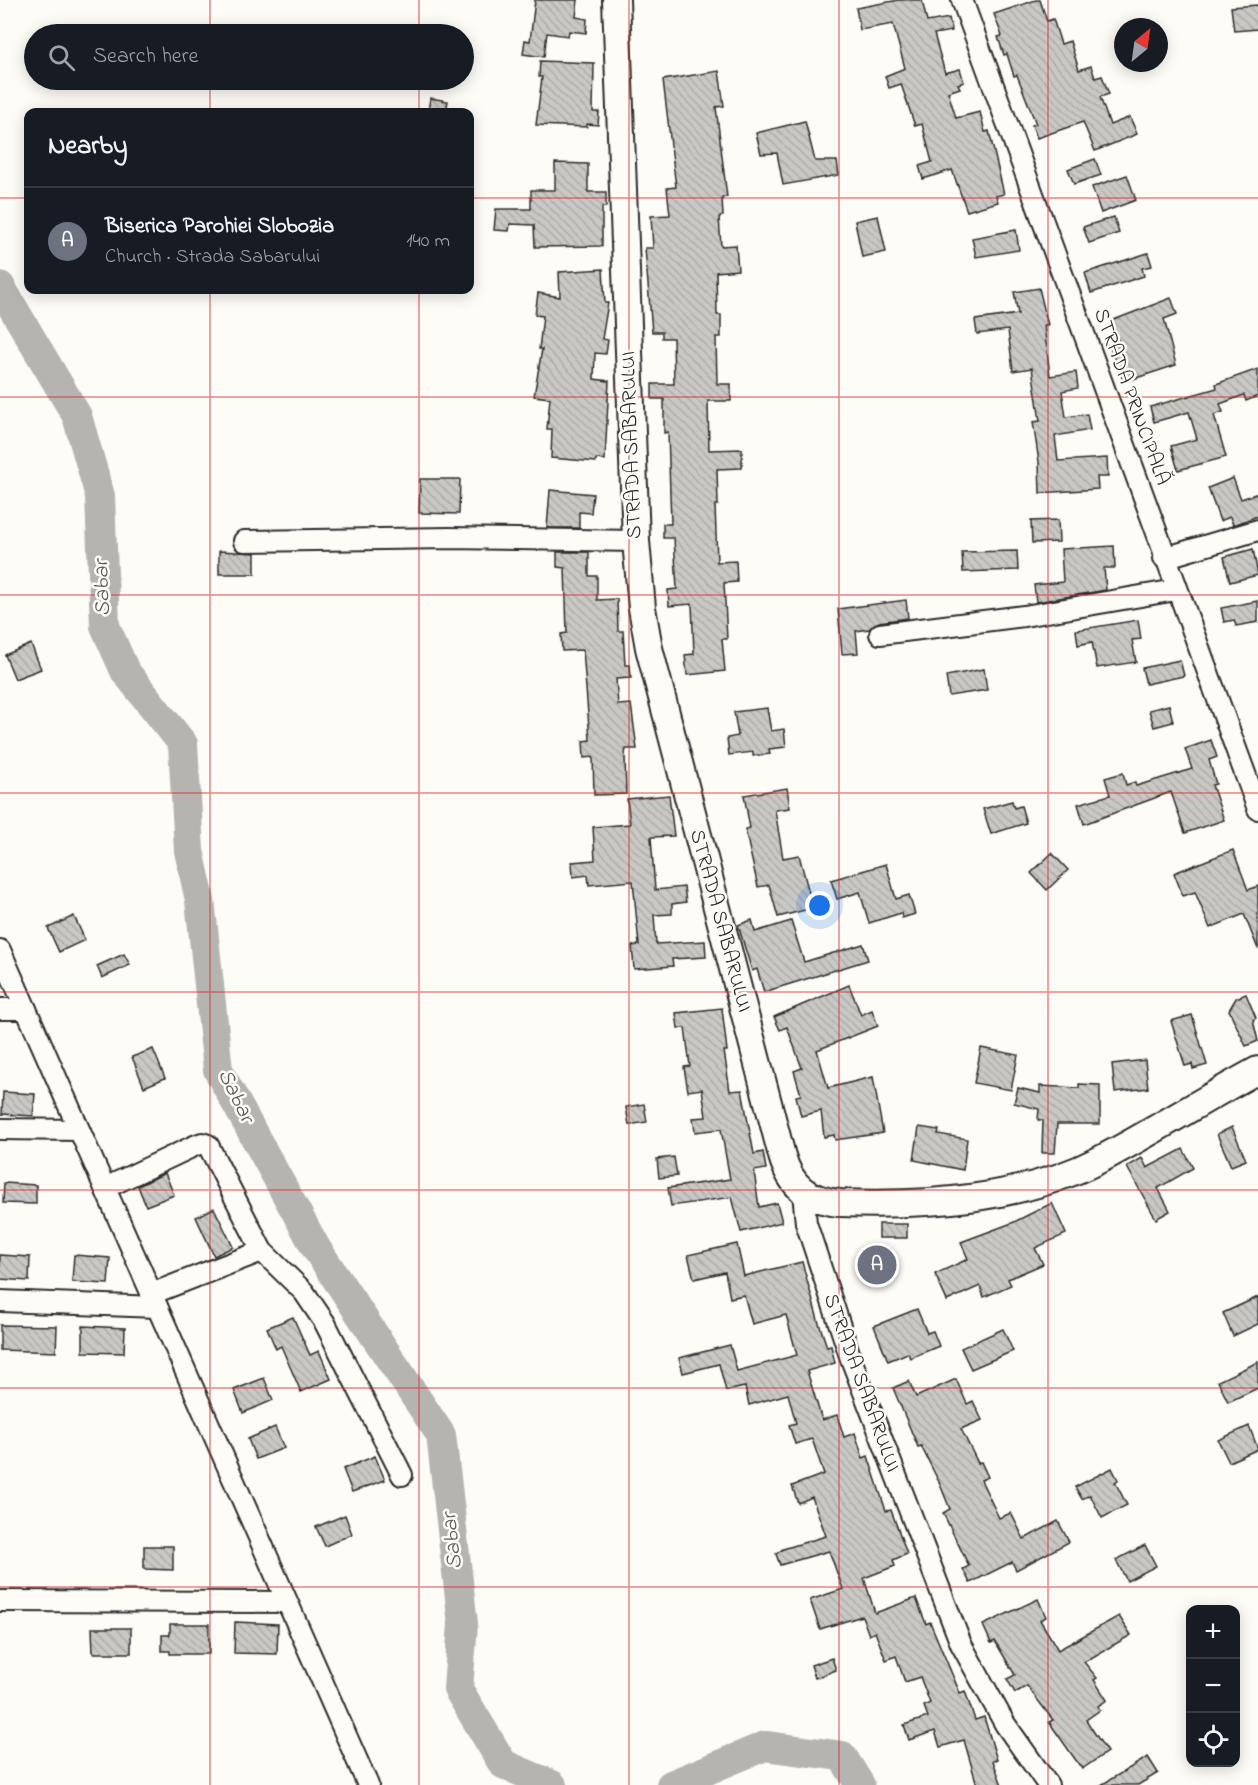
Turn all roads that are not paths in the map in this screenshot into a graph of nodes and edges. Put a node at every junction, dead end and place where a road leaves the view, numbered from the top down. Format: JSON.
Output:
{"nodes":[{"id":1,"x":616,"y":0,"type":"edge"},
{"id":2,"x":962,"y":0,"type":"edge"},
{"id":3,"x":1258,"y":530,"type":"edge"},
{"id":4,"x":244,"y":541,"type":"dead end"},
{"id":5,"x":636,"y":541,"type":"junction"},
{"id":6,"x":1164,"y":558,"type":"junction"},
{"id":7,"x":1176,"y":590,"type":"junction"},
{"id":8,"x":880,"y":634,"type":"dead end"},
{"id":9,"x":1258,"y":809,"type":"edge"},
{"id":10,"x":0,"y":950,"type":"edge"},
{"id":11,"x":0,"y":1008,"type":"edge"},
{"id":12,"x":26,"y":1009,"type":"junction"},
{"id":13,"x":1258,"y":1070,"type":"edge"},
{"id":14,"x":0,"y":1129,"type":"edge"},
{"id":15,"x":79,"y":1130,"type":"junction"},
{"id":16,"x":105,"y":1188,"type":"junction"},
{"id":17,"x":803,"y":1193,"type":"junction"},
{"id":18,"x":262,"y":1251,"type":"junction"},
{"id":19,"x":0,"y":1301,"type":"edge"},
{"id":20,"x":154,"y":1301,"type":"junction"},
{"id":21,"x":402,"y":1475,"type":"dead end"},
{"id":22,"x":0,"y":1601,"type":"edge"},
{"id":23,"x":286,"y":1602,"type":"junction"},
{"id":24,"x":368,"y":1785,"type":"edge"},
{"id":25,"x":1048,"y":1785,"type":"edge"}],
"edges":[{"from":1,"to":5,"type":"main road","name":"STRADA SABARULUI"},
{"from":2,"to":6,"type":"street","name":"STRADA PRINCIPALĂ"},
{"from":3,"to":6,"type":"street"},
{"from":4,"to":5,"type":"street"},
{"from":5,"to":17,"type":"main road","name":"STRADA SABARULUI"},
{"from":6,"to":7,"type":"street","name":"STRADA PRINCIPALĂ"},
{"from":7,"to":8,"type":"street"},
{"from":7,"to":9,"type":"street","name":"STRADA PRINCIPALĂ"},
{"from":10,"to":12,"type":"street"},
{"from":11,"to":12,"type":"street"},
{"from":12,"to":15,"type":"street"},
{"from":13,"to":17,"type":"main road"},
{"from":14,"to":15,"type":"street"},
{"from":15,"to":16,"type":"street"},
{"from":16,"to":18,"type":"street"},
{"from":16,"to":20,"type":"street"},
{"from":17,"to":25,"type":"street","name":"STRADA SABARULUI"},
{"from":18,"to":20,"type":"street"},
{"from":18,"to":21,"type":"street"},
{"from":19,"to":20,"type":"street"},
{"from":20,"to":23,"type":"street"},
{"from":22,"to":23,"type":"street"},
{"from":23,"to":24,"type":"street"}]}
